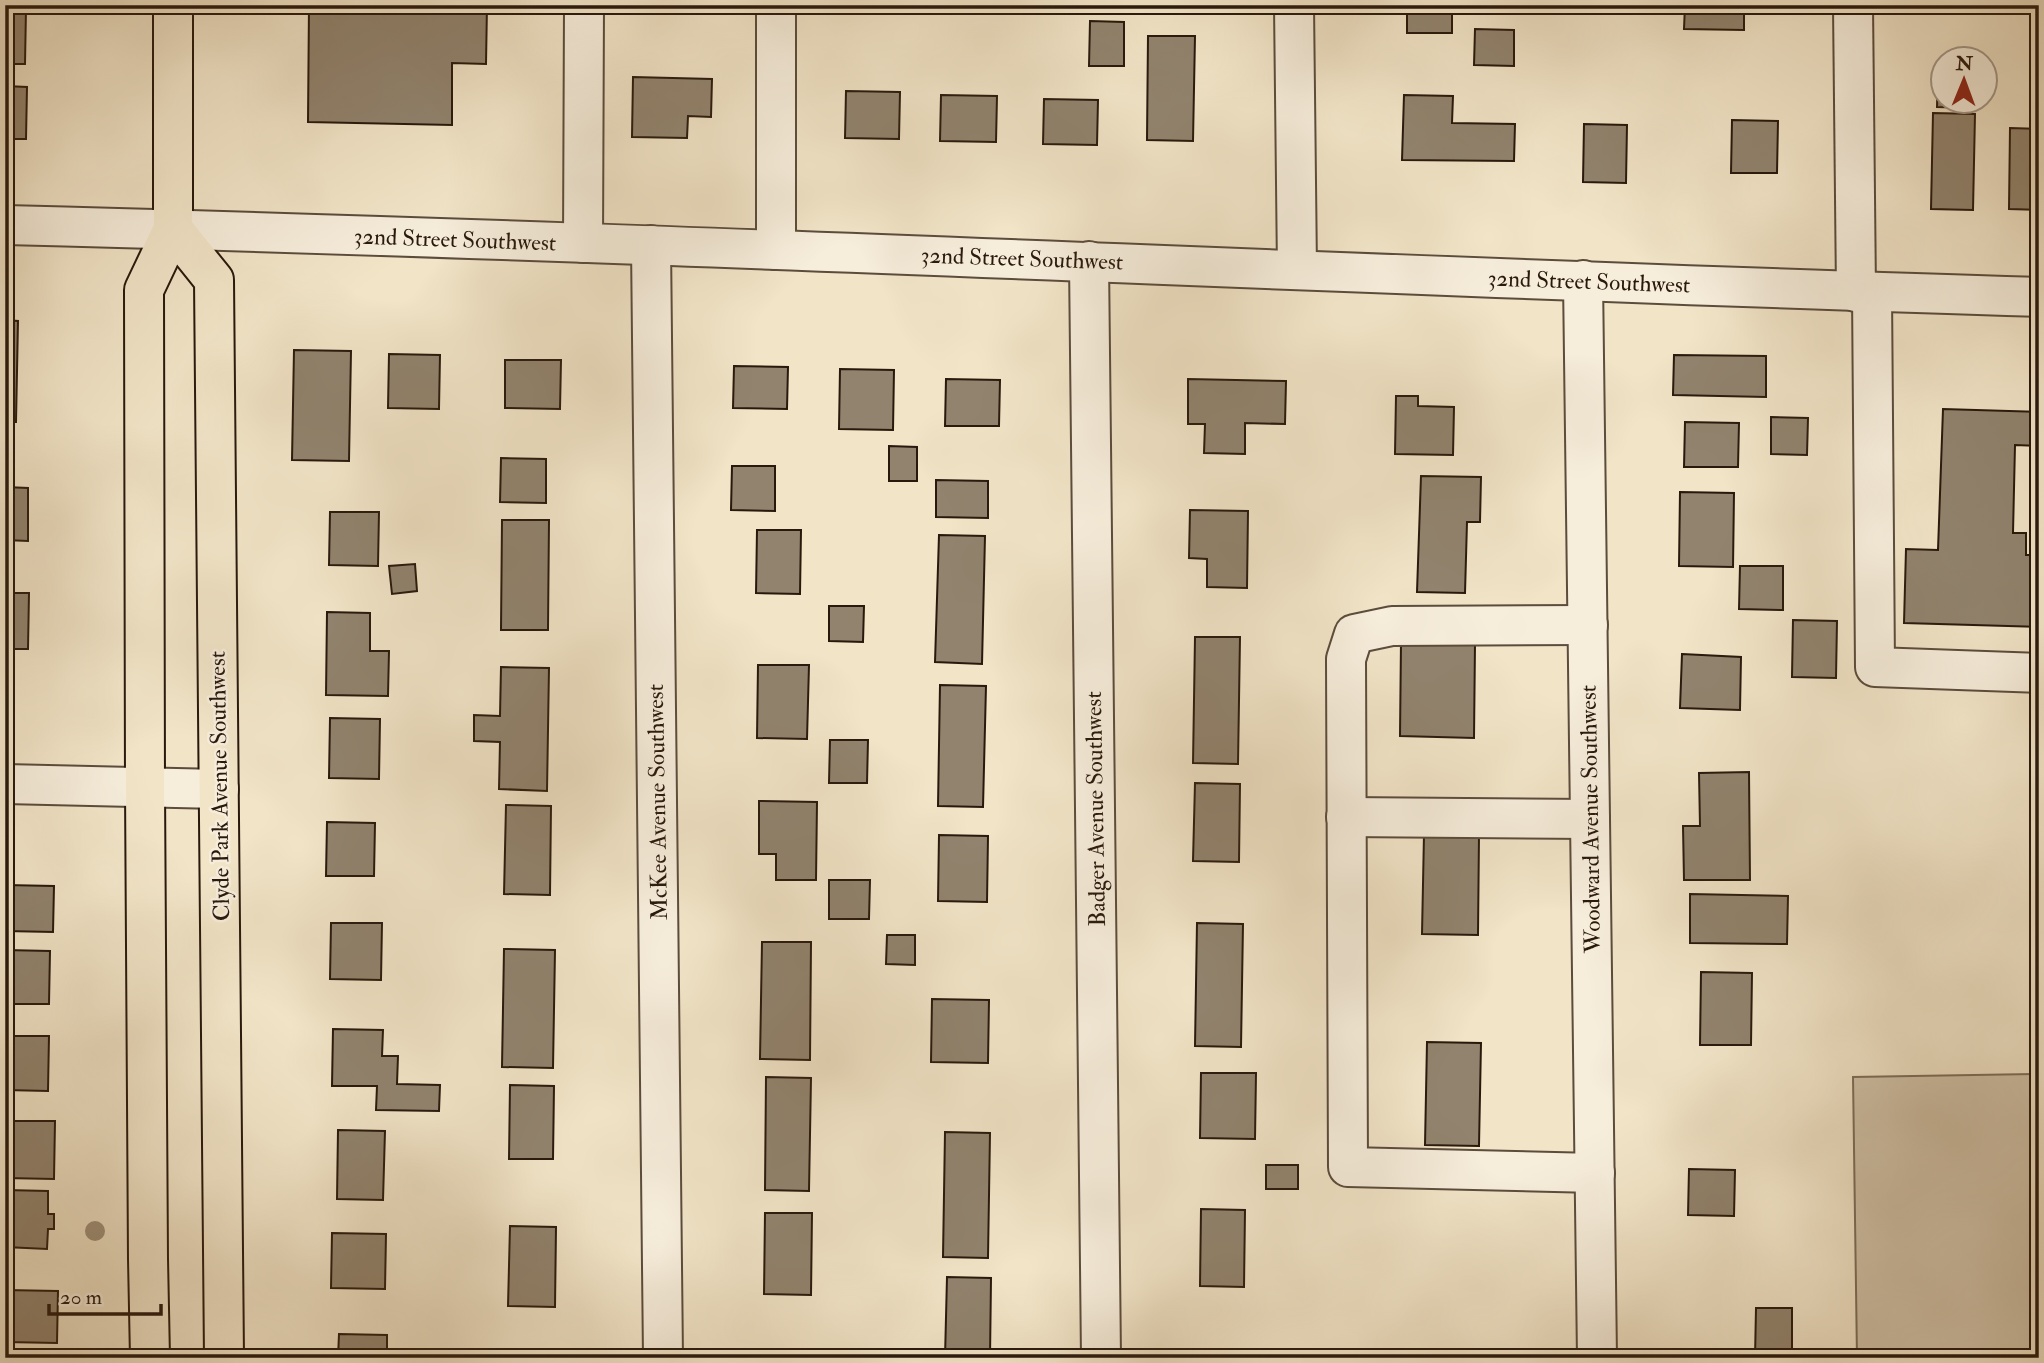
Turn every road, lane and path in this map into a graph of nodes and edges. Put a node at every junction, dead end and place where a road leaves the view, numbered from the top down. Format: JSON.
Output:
{"nodes":[{"id":1,"x":173,"y":5,"type":"edge"},
{"id":2,"x":584,"y":5,"type":"edge"},
{"id":3,"x":776,"y":5,"type":"edge"},
{"id":4,"x":1294,"y":5,"type":"edge"},
{"id":5,"x":1853,"y":5,"type":"edge"},
{"id":6,"x":5,"y":225,"type":"edge"},
{"id":7,"x":173,"y":229,"type":"junction"},
{"id":8,"x":583,"y":243,"type":"junction"},
{"id":9,"x":651,"y":246,"type":"junction"},
{"id":10,"x":776,"y":250,"type":"junction"},
{"id":11,"x":1089,"y":261,"type":"junction"},
{"id":12,"x":1297,"y":270,"type":"junction"},
{"id":13,"x":1583,"y":280,"type":"junction"},
{"id":14,"x":1864,"y":292,"type":"junction"},
{"id":15,"x":2039,"y":297,"type":"edge"},
{"id":16,"x":1588,"y":625,"type":"junction"},
{"id":17,"x":2039,"y":673,"type":"edge"},
{"id":18,"x":5,"y":784,"type":"edge"},
{"id":19,"x":145,"y":788,"type":"junction"},
{"id":20,"x":219,"y":789,"type":"junction"},
{"id":21,"x":1346,"y":817,"type":"junction"},
{"id":22,"x":1590,"y":819,"type":"junction"},
{"id":23,"x":1595,"y":1173,"type":"junction"},
{"id":24,"x":150,"y":1358,"type":"edge"},
{"id":25,"x":224,"y":1358,"type":"edge"},
{"id":26,"x":663,"y":1358,"type":"edge"},
{"id":27,"x":1101,"y":1358,"type":"edge"},
{"id":28,"x":1597,"y":1358,"type":"edge"}],
"edges":[{"from":1,"to":7,"type":"main road"},
{"from":2,"to":8,"type":"street"},
{"from":3,"to":10,"type":"street"},
{"from":4,"to":12,"type":"street"},
{"from":5,"to":14,"type":"street"},
{"from":6,"to":7,"type":"street","name":"32nd Street Southwest"},
{"from":7,"to":8,"type":"street","name":"32nd Street Southwest"},
{"from":7,"to":19,"type":"main road"},
{"from":7,"to":20,"type":"main road","name":"Clyde Park Avenue Southwest"},
{"from":8,"to":9,"type":"street","name":"32nd Street Southwest"},
{"from":9,"to":10,"type":"street","name":"32nd Street Southwest"},
{"from":9,"to":26,"type":"street","name":"McKee Avenue Southwest"},
{"from":10,"to":11,"type":"street","name":"32nd Street Southwest"},
{"from":11,"to":12,"type":"street","name":"32nd Street Southwest"},
{"from":11,"to":27,"type":"street","name":"Badger Avenue Southwest"},
{"from":12,"to":13,"type":"street","name":"32nd Street Southwest"},
{"from":13,"to":14,"type":"street","name":"32nd Street Southwest"},
{"from":13,"to":16,"type":"street","name":"Woodward Avenue Southwest"},
{"from":14,"to":15,"type":"street","name":"32nd Street Southwest"},
{"from":14,"to":17,"type":"street"},
{"from":16,"to":21,"type":"street"},
{"from":16,"to":22,"type":"street","name":"Woodward Avenue Southwest"},
{"from":18,"to":19,"type":"street"},
{"from":19,"to":20,"type":"street"},
{"from":19,"to":24,"type":"main road"},
{"from":20,"to":25,"type":"main road","name":"Clyde Park Avenue Southwest"},
{"from":21,"to":22,"type":"street"},
{"from":21,"to":23,"type":"street"},
{"from":22,"to":23,"type":"street","name":"Woodward Avenue Southwest"},
{"from":23,"to":28,"type":"street","name":"Woodward Avenue Southwest"}]}
